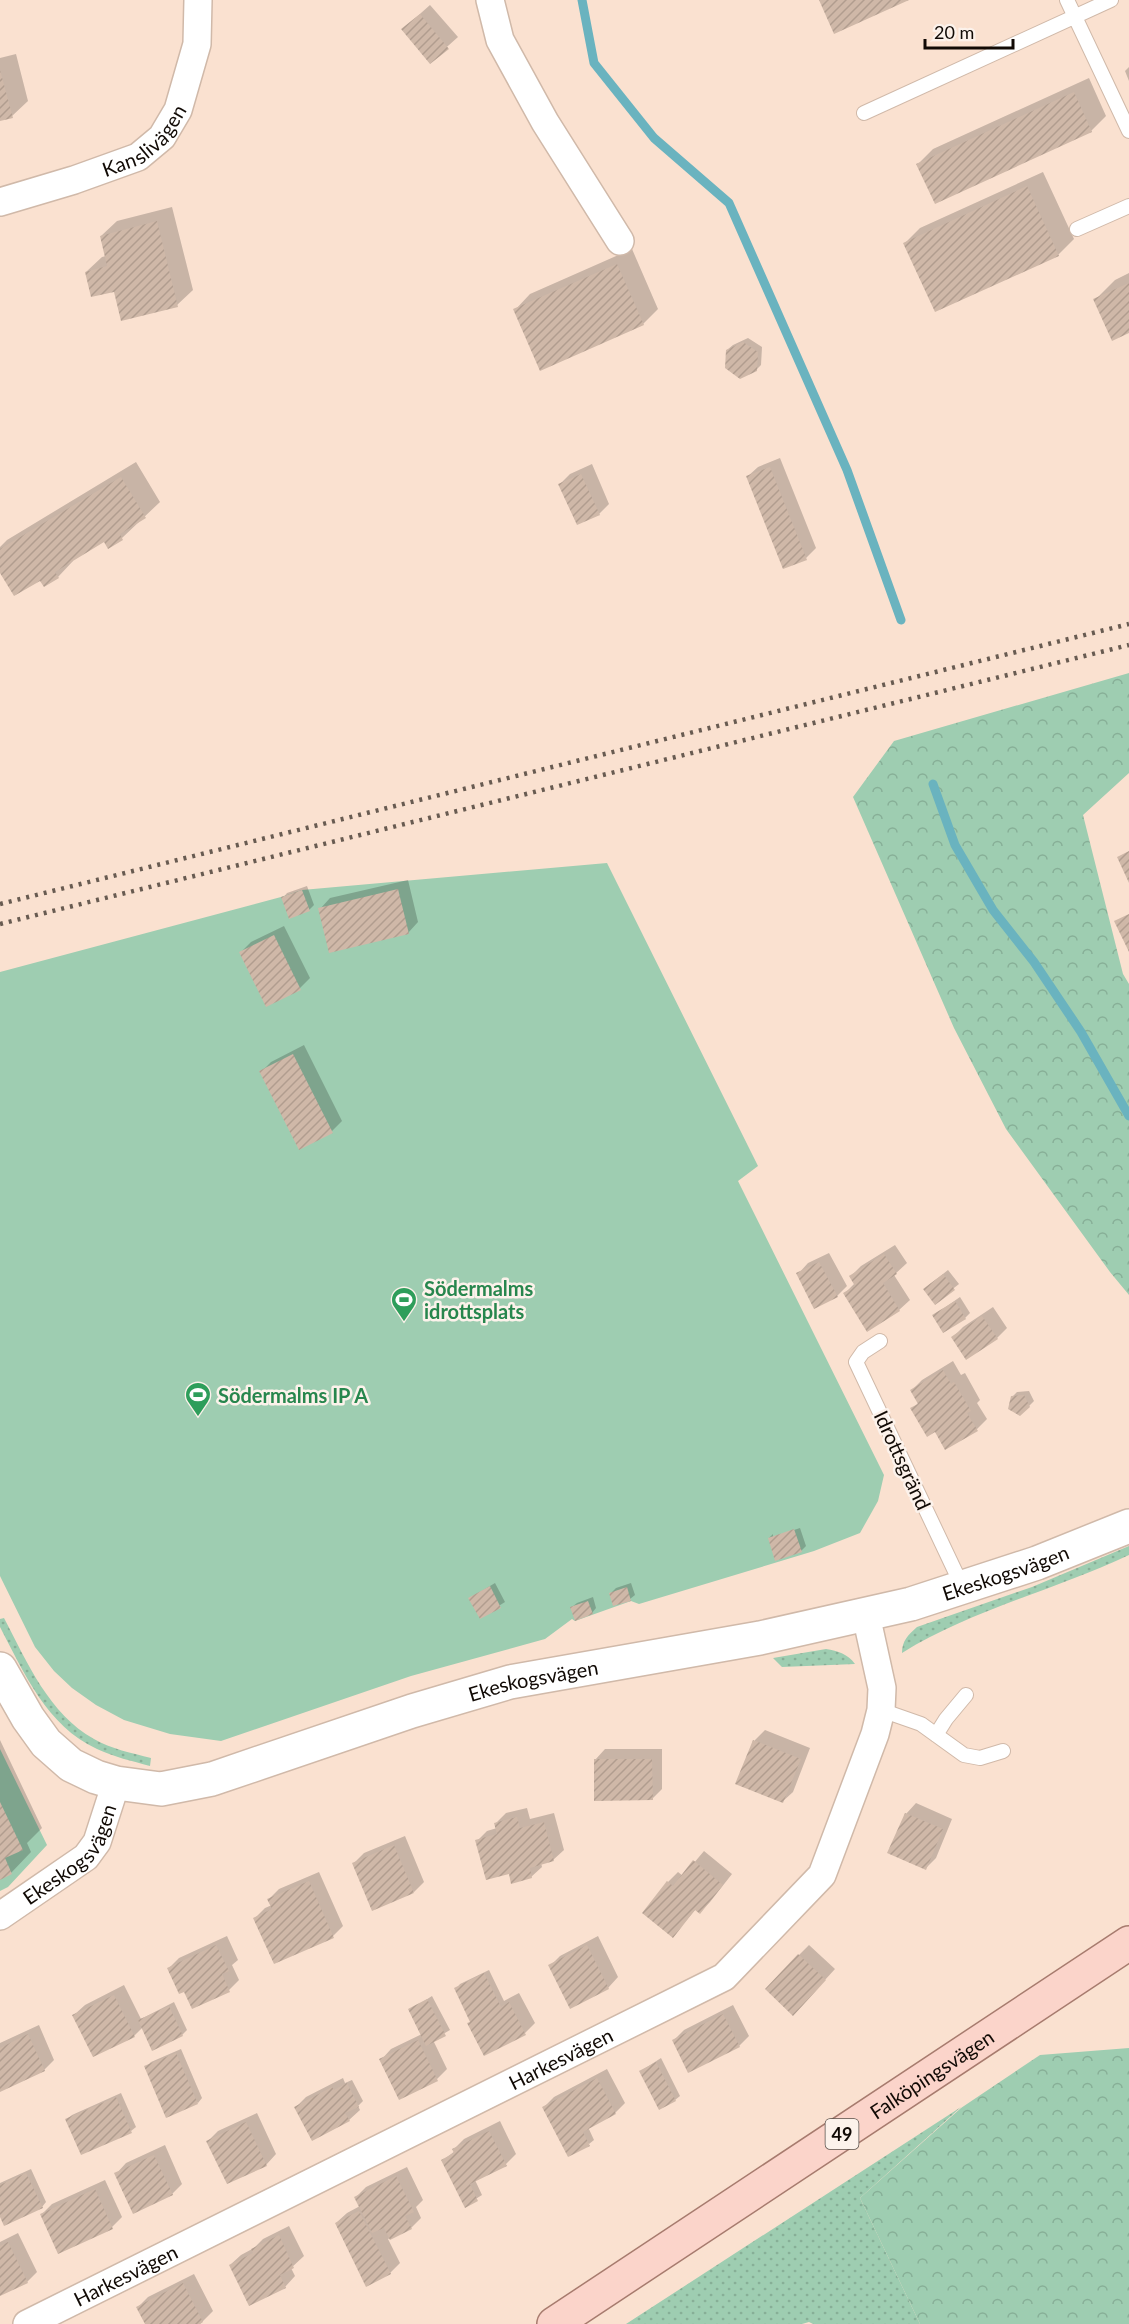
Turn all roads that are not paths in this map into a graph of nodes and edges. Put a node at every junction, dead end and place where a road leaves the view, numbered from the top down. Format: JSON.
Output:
{"nodes":[{"id":1,"x":198,"y":0,"type":"edge"},
{"id":2,"x":490,"y":0,"type":"edge"},
{"id":3,"x":1067,"y":0,"type":"edge"},
{"id":4,"x":1111,"y":0,"type":"edge"},
{"id":5,"x":1075,"y":17,"type":"junction"},
{"id":6,"x":864,"y":113,"type":"dead end"},
{"id":7,"x":1129,"y":131,"type":"edge"},
{"id":8,"x":0,"y":202,"type":"edge"},
{"id":9,"x":1129,"y":206,"type":"edge"},
{"id":10,"x":1077,"y":229,"type":"dead end"},
{"id":11,"x":620,"y":241,"type":"dead end"},
{"id":12,"x":880,"y":1341,"type":"dead end"},
{"id":13,"x":1129,"y":1527,"type":"edge"},
{"id":14,"x":963,"y":1588,"type":"junction"},
{"id":15,"x":866,"y":1616,"type":"junction"},
{"id":16,"x":0,"y":1669,"type":"edge"},
{"id":17,"x":966,"y":1695,"type":"dead end"},
{"id":18,"x":881,"y":1710,"type":"junction"},
{"id":19,"x":936,"y":1735,"type":"junction"},
{"id":20,"x":1003,"y":1752,"type":"dead end"},
{"id":21,"x":116,"y":1783,"type":"junction"},
{"id":22,"x":0,"y":1917,"type":"edge"},
{"id":23,"x":1129,"y":1943,"type":"edge"},
{"id":24,"x":27,"y":2324,"type":"edge"},
{"id":25,"x":554,"y":2324,"type":"edge"}],
"edges":[{"from":1,"to":8,"type":"street","name":"Kanslivägen"},
{"from":2,"to":11,"type":"street"},
{"from":3,"to":5,"type":"lane"},
{"from":4,"to":5,"type":"lane"},
{"from":5,"to":6,"type":"lane"},
{"from":5,"to":7,"type":"lane"},
{"from":9,"to":10,"type":"lane"},
{"from":12,"to":14,"type":"lane","name":"Idrottsgränd"},
{"from":13,"to":14,"type":"street","name":"Ekeskogsvägen"},
{"from":14,"to":15,"type":"street","name":"Ekeskogsvägen"},
{"from":15,"to":18,"type":"street","name":"Harkesvägen"},
{"from":15,"to":21,"type":"street","name":"Ekeskogsvägen"},
{"from":16,"to":21,"type":"street"},
{"from":17,"to":19,"type":"lane"},
{"from":18,"to":19,"type":"lane"},
{"from":18,"to":24,"type":"street","name":"Harkesvägen"},
{"from":19,"to":20,"type":"lane"},
{"from":21,"to":22,"type":"street","name":"Ekeskogsvägen"},
{"from":23,"to":25,"type":"main road","name":"Falköpingsvägen","number":"49"}]}
